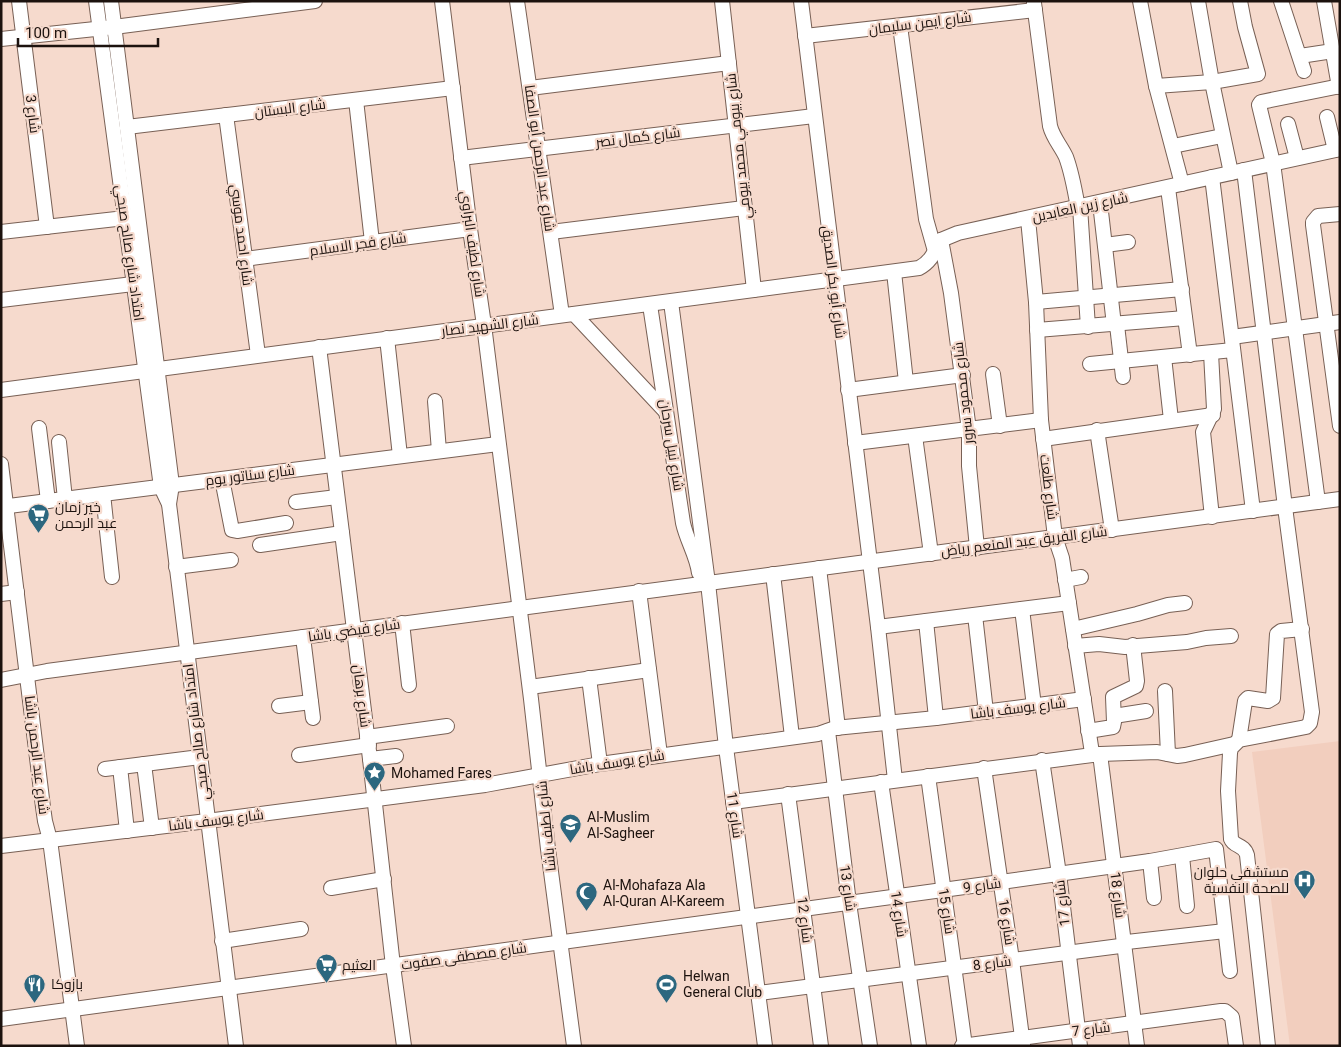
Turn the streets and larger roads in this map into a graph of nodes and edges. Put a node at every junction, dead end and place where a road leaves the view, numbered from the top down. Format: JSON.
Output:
{"nodes":[{"id":1,"x":19,"y":1,"type":"edge"},
{"id":2,"x":96,"y":1,"type":"edge"},
{"id":3,"x":110,"y":1,"type":"edge"},
{"id":4,"x":315,"y":1,"type":"edge"},
{"id":5,"x":442,"y":1,"type":"edge"},
{"id":6,"x":518,"y":1,"type":"edge"},
{"id":7,"x":722,"y":1,"type":"edge"},
{"id":8,"x":801,"y":1,"type":"edge"},
{"id":9,"x":1140,"y":1,"type":"edge"},
{"id":10,"x":1198,"y":1,"type":"edge"},
{"id":11,"x":1240,"y":1,"type":"edge"},
{"id":12,"x":1280,"y":1,"type":"edge"},
{"id":13,"x":1324,"y":1,"type":"edge"},
{"id":14,"x":1035,"y":6,"type":"edge"},
{"id":15,"x":900,"y":26,"type":"junction"},
{"id":16,"x":107,"y":28,"type":"junction"},
{"id":17,"x":23,"y":36,"type":"junction"},
{"id":18,"x":805,"y":36,"type":"junction"},
{"id":19,"x":1,"y":39,"type":"edge"},
{"id":20,"x":1334,"y":52,"type":"junction"},
{"id":21,"x":1300,"y":56,"type":"junction"},
{"id":22,"x":729,"y":63,"type":"junction"},
{"id":23,"x":1304,"y":71,"type":"dead end"},
{"id":24,"x":1212,"y":82,"type":"junction"},
{"id":25,"x":1156,"y":86,"type":"junction"},
{"id":26,"x":1339,"y":86,"type":"edge"},
{"id":27,"x":453,"y":88,"type":"junction"},
{"id":28,"x":530,"y":88,"type":"junction"},
{"id":29,"x":356,"y":100,"type":"junction"},
{"id":30,"x":226,"y":115,"type":"junction"},
{"id":31,"x":814,"y":116,"type":"junction"},
{"id":32,"x":1328,"y":117,"type":"dead end"},
{"id":33,"x":1288,"y":124,"type":"dead end"},
{"id":34,"x":735,"y":125,"type":"junction"},
{"id":35,"x":127,"y":127,"type":"junction"},
{"id":36,"x":1222,"y":136,"type":"junction"},
{"id":37,"x":1173,"y":146,"type":"junction"},
{"id":38,"x":539,"y":149,"type":"junction"},
{"id":39,"x":1337,"y":149,"type":"edge"},
{"id":40,"x":461,"y":158,"type":"junction"},
{"id":41,"x":1297,"y":158,"type":"junction"},
{"id":42,"x":1273,"y":163,"type":"junction"},
{"id":43,"x":1237,"y":171,"type":"junction"},
{"id":44,"x":1212,"y":177,"type":"junction"},
{"id":45,"x":1182,"y":184,"type":"junction"},
{"id":46,"x":1168,"y":188,"type":"junction"},
{"id":47,"x":1100,"y":203,"type":"junction"},
{"id":48,"x":1079,"y":207,"type":"junction"},
{"id":49,"x":744,"y":208,"type":"junction"},
{"id":50,"x":1340,"y":214,"type":"edge"},
{"id":51,"x":125,"y":218,"type":"junction"},
{"id":52,"x":1028,"y":218,"type":"junction"},
{"id":53,"x":47,"y":227,"type":"junction"},
{"id":54,"x":470,"y":229,"type":"junction"},
{"id":55,"x":1,"y":232,"type":"edge"},
{"id":56,"x":551,"y":232,"type":"junction"},
{"id":57,"x":372,"y":242,"type":"junction"},
{"id":58,"x":1128,"y":242,"type":"dead end"},
{"id":59,"x":938,"y":245,"type":"junction"},
{"id":60,"x":1105,"y":245,"type":"junction"},
{"id":61,"x":245,"y":259,"type":"junction"},
{"id":62,"x":894,"y":272,"type":"junction"},
{"id":63,"x":834,"y":280,"type":"junction"},
{"id":64,"x":133,"y":284,"type":"junction"},
{"id":65,"x":1182,"y":289,"type":"junction"},
{"id":66,"x":754,"y":290,"type":"junction"},
{"id":67,"x":1110,"y":296,"type":"junction"},
{"id":68,"x":1086,"y":298,"type":"junction"},
{"id":69,"x":1,"y":300,"type":"edge"},
{"id":70,"x":671,"y":302,"type":"junction"},
{"id":71,"x":1036,"y":302,"type":"junction"},
{"id":72,"x":650,"y":305,"type":"junction"},
{"id":73,"x":568,"y":314,"type":"junction"},
{"id":74,"x":1185,"y":318,"type":"junction"},
{"id":75,"x":1333,"y":323,"type":"edge"},
{"id":76,"x":484,"y":325,"type":"junction"},
{"id":77,"x":1116,"y":325,"type":"junction"},
{"id":78,"x":1088,"y":327,"type":"junction"},
{"id":79,"x":1295,"y":328,"type":"junction"},
{"id":80,"x":1037,"y":330,"type":"junction"},
{"id":81,"x":1264,"y":332,"type":"junction"},
{"id":82,"x":387,"y":338,"type":"junction"},
{"id":83,"x":1232,"y":344,"type":"junction"},
{"id":84,"x":319,"y":347,"type":"junction"},
{"id":85,"x":1210,"y":352,"type":"junction"},
{"id":86,"x":258,"y":355,"type":"junction"},
{"id":87,"x":1190,"y":355,"type":"junction"},
{"id":88,"x":1164,"y":357,"type":"junction"},
{"id":89,"x":1121,"y":361,"type":"junction"},
{"id":90,"x":1090,"y":364,"type":"dead end"},
{"id":91,"x":152,"y":369,"type":"junction"},
{"id":92,"x":680,"y":370,"type":"junction"},
{"id":93,"x":661,"y":372,"type":"junction"},
{"id":94,"x":993,"y":374,"type":"dead end"},
{"id":95,"x":962,"y":375,"type":"junction"},
{"id":96,"x":1123,"y":377,"type":"dead end"},
{"id":97,"x":906,"y":382,"type":"junction"},
{"id":98,"x":1,"y":390,"type":"edge"},
{"id":99,"x":848,"y":390,"type":"junction"},
{"id":100,"x":435,"y":400,"type":"dead end"},
{"id":101,"x":666,"y":412,"type":"junction"},
{"id":102,"x":1213,"y":415,"type":"junction"},
{"id":103,"x":1041,"y":420,"type":"junction"},
{"id":104,"x":1171,"y":420,"type":"junction"},
{"id":105,"x":1000,"y":426,"type":"junction"},
{"id":106,"x":1340,"y":426,"type":"edge"},
{"id":107,"x":39,"y":428,"type":"dead end"},
{"id":108,"x":969,"y":430,"type":"junction"},
{"id":109,"x":1097,"y":430,"type":"junction"},
{"id":110,"x":915,"y":436,"type":"junction"},
{"id":111,"x":1043,"y":439,"type":"junction"},
{"id":112,"x":59,"y":442,"type":"dead end"},
{"id":113,"x":498,"y":444,"type":"junction"},
{"id":114,"x":855,"y":444,"type":"junction"},
{"id":115,"x":440,"y":451,"type":"junction"},
{"id":116,"x":400,"y":456,"type":"junction"},
{"id":117,"x":1,"y":464,"type":"edge"},
{"id":118,"x":333,"y":465,"type":"junction"},
{"id":119,"x":222,"y":479,"type":"junction"},
{"id":120,"x":167,"y":486,"type":"junction"},
{"id":121,"x":103,"y":494,"type":"junction"},
{"id":122,"x":337,"y":496,"type":"junction"},
{"id":123,"x":65,"y":499,"type":"junction"},
{"id":124,"x":1340,"y":499,"type":"edge"},
{"id":125,"x":48,"y":501,"type":"junction"},
{"id":126,"x":296,"y":502,"type":"dead end"},
{"id":127,"x":1318,"y":502,"type":"junction"},
{"id":128,"x":4,"y":507,"type":"edge"},
{"id":129,"x":1285,"y":507,"type":"junction"},
{"id":130,"x":1253,"y":511,"type":"junction"},
{"id":131,"x":1212,"y":517,"type":"junction"},
{"id":132,"x":286,"y":523,"type":"dead end"},
{"id":133,"x":1112,"y":530,"type":"junction"},
{"id":134,"x":342,"y":533,"type":"junction"},
{"id":135,"x":1055,"y":537,"type":"junction"},
{"id":136,"x":260,"y":545,"type":"dead end"},
{"id":137,"x":978,"y":548,"type":"junction"},
{"id":138,"x":932,"y":554,"type":"junction"},
{"id":139,"x":231,"y":560,"type":"dead end"},
{"id":140,"x":870,"y":562,"type":"junction"},
{"id":141,"x":176,"y":567,"type":"junction"},
{"id":142,"x":819,"y":568,"type":"junction"},
{"id":143,"x":772,"y":574,"type":"junction"},
{"id":144,"x":112,"y":577,"type":"dead end"},
{"id":145,"x":1081,"y":577,"type":"dead end"},
{"id":146,"x":1065,"y":580,"type":"junction"},
{"id":147,"x":704,"y":583,"type":"junction"},
{"id":148,"x":639,"y":591,"type":"junction"},
{"id":149,"x":17,"y":592,"type":"junction"},
{"id":150,"x":1,"y":594,"type":"edge"},
{"id":151,"x":1068,"y":603,"type":"junction"},
{"id":152,"x":1185,"y":603,"type":"dead end"},
{"id":153,"x":519,"y":607,"type":"junction"},
{"id":154,"x":1022,"y":609,"type":"junction"},
{"id":155,"x":975,"y":615,"type":"junction"},
{"id":156,"x":926,"y":621,"type":"junction"},
{"id":157,"x":402,"y":623,"type":"junction"},
{"id":158,"x":878,"y":627,"type":"junction"},
{"id":159,"x":1073,"y":629,"type":"junction"},
{"id":160,"x":1302,"y":629,"type":"junction"},
{"id":161,"x":354,"y":630,"type":"junction"},
{"id":162,"x":1231,"y":636,"type":"dead end"},
{"id":163,"x":303,"y":637,"type":"junction"},
{"id":164,"x":1132,"y":645,"type":"junction"},
{"id":165,"x":1075,"y":646,"type":"junction"},
{"id":166,"x":187,"y":652,"type":"junction"},
{"id":167,"x":649,"y":670,"type":"junction"},
{"id":168,"x":27,"y":675,"type":"junction"},
{"id":169,"x":589,"y":678,"type":"junction"},
{"id":170,"x":1,"y":680,"type":"edge"},
{"id":171,"x":409,"y":685,"type":"dead end"},
{"id":172,"x":530,"y":687,"type":"junction"},
{"id":173,"x":1165,"y":691,"type":"dead end"},
{"id":174,"x":1084,"y":699,"type":"junction"},
{"id":175,"x":311,"y":702,"type":"junction"},
{"id":176,"x":279,"y":706,"type":"dead end"},
{"id":177,"x":1034,"y":706,"type":"junction"},
{"id":178,"x":1146,"y":711,"type":"dead end"},
{"id":179,"x":986,"y":712,"type":"junction"},
{"id":180,"x":1114,"y":716,"type":"junction"},
{"id":181,"x":314,"y":718,"type":"dead end"},
{"id":182,"x":936,"y":718,"type":"junction"},
{"id":183,"x":887,"y":723,"type":"junction"},
{"id":184,"x":447,"y":726,"type":"dead end"},
{"id":185,"x":833,"y":729,"type":"junction"},
{"id":186,"x":1088,"y":731,"type":"junction"},
{"id":187,"x":792,"y":737,"type":"junction"},
{"id":188,"x":1237,"y":742,"type":"junction"},
{"id":189,"x":369,"y":747,"type":"junction"},
{"id":190,"x":726,"y":747,"type":"junction"},
{"id":191,"x":1096,"y":753,"type":"junction"},
{"id":192,"x":1168,"y":754,"type":"junction"},
{"id":193,"x":299,"y":755,"type":"dead end"},
{"id":194,"x":660,"y":755,"type":"junction"},
{"id":195,"x":396,"y":756,"type":"dead end"},
{"id":196,"x":200,"y":757,"type":"junction"},
{"id":197,"x":1042,"y":760,"type":"junction"},
{"id":198,"x":144,"y":764,"type":"junction"},
{"id":199,"x":600,"y":764,"type":"junction"},
{"id":200,"x":120,"y":767,"type":"junction"},
{"id":201,"x":984,"y":768,"type":"junction"},
{"id":202,"x":105,"y":769,"type":"dead end"},
{"id":203,"x":540,"y":775,"type":"junction"},
{"id":204,"x":928,"y":776,"type":"junction"},
{"id":205,"x":888,"y":781,"type":"junction"},
{"id":206,"x":834,"y":788,"type":"junction"},
{"id":207,"x":788,"y":794,"type":"junction"},
{"id":208,"x":375,"y":800,"type":"junction"},
{"id":209,"x":733,"y":802,"type":"junction"},
{"id":210,"x":207,"y":821,"type":"junction"},
{"id":211,"x":152,"y":828,"type":"junction"},
{"id":212,"x":127,"y":831,"type":"junction"},
{"id":213,"x":50,"y":840,"type":"junction"},
{"id":214,"x":1,"y":846,"type":"edge"},
{"id":215,"x":1182,"y":856,"type":"junction"},
{"id":216,"x":1150,"y":861,"type":"junction"},
{"id":217,"x":1115,"y":866,"type":"junction"},
{"id":218,"x":1059,"y":874,"type":"junction"},
{"id":219,"x":384,"y":879,"type":"junction"},
{"id":220,"x":1001,"y":882,"type":"junction"},
{"id":221,"x":331,"y":888,"type":"dead end"},
{"id":222,"x":944,"y":890,"type":"junction"},
{"id":223,"x":897,"y":897,"type":"junction"},
{"id":224,"x":1154,"y":898,"type":"dead end"},
{"id":225,"x":849,"y":904,"type":"junction"},
{"id":226,"x":1187,"y":906,"type":"dead end"},
{"id":227,"x":803,"y":910,"type":"junction"},
{"id":228,"x":749,"y":917,"type":"junction"},
{"id":229,"x":301,"y":929,"type":"dead end"},
{"id":230,"x":1225,"y":930,"type":"junction"},
{"id":231,"x":222,"y":941,"type":"junction"},
{"id":232,"x":561,"y":943,"type":"junction"},
{"id":233,"x":1124,"y":944,"type":"junction"},
{"id":234,"x":1068,"y":953,"type":"junction"},
{"id":235,"x":1012,"y":960,"type":"junction"},
{"id":236,"x":393,"y":966,"type":"junction"},
{"id":237,"x":956,"y":968,"type":"junction"},
{"id":238,"x":1230,"y":971,"type":"dead end"},
{"id":239,"x":908,"y":974,"type":"junction"},
{"id":240,"x":862,"y":980,"type":"junction"},
{"id":241,"x":813,"y":986,"type":"junction"},
{"id":242,"x":229,"y":988,"type":"junction"},
{"id":243,"x":758,"y":993,"type":"junction"},
{"id":244,"x":73,"y":1010,"type":"junction"},
{"id":245,"x":1,"y":1019,"type":"edge"},
{"id":246,"x":1134,"y":1023,"type":"junction"},
{"id":247,"x":1078,"y":1030,"type":"junction"},
{"id":248,"x":1022,"y":1042,"type":"edge"},
{"id":249,"x":77,"y":1046,"type":"edge"},
{"id":250,"x":236,"y":1046,"type":"edge"},
{"id":251,"x":404,"y":1046,"type":"edge"},
{"id":252,"x":574,"y":1046,"type":"edge"},
{"id":253,"x":765,"y":1046,"type":"edge"},
{"id":254,"x":821,"y":1046,"type":"edge"},
{"id":255,"x":870,"y":1046,"type":"edge"},
{"id":256,"x":918,"y":1046,"type":"edge"},
{"id":257,"x":964,"y":1046,"type":"edge"},
{"id":258,"x":1080,"y":1046,"type":"edge"},
{"id":259,"x":1137,"y":1046,"type":"edge"},
{"id":260,"x":1236,"y":1046,"type":"edge"},
{"id":261,"x":1268,"y":1046,"type":"edge"}],
"edges":[{"from":1,"to":17,"type":"street","name":"شارع 3"},
{"from":2,"to":16,"type":"street","name":"امتداد شارع صالح صبحي"},
{"from":3,"to":16,"type":"street","name":"امتداد شارع صالح صبحي"},
{"from":4,"to":16,"type":"street"},
{"from":5,"to":27,"type":"street","name":"شارع لطيف البراوي"},
{"from":6,"to":28,"type":"street","name":"شارع عبد الرحمن أبو الصفا"},
{"from":7,"to":22,"type":"street","name":"شارع بيومي محمد بيومي"},
{"from":8,"to":18,"type":"street","name":"شارع أبو بكر الصديق"},
{"from":9,"to":25,"type":"street"},
{"from":10,"to":24,"type":"street"},
{"from":11,"to":24,"type":"street"},
{"from":12,"to":21,"type":"street"},
{"from":13,"to":20,"type":"street"},
{"from":14,"to":15,"type":"street","name":"شارع ايمن سليمان"},
{"from":14,"to":48,"type":"street"},
{"from":15,"to":18,"type":"street","name":"شارع ايمن سليمان"},
{"from":15,"to":59,"type":"street","name":"شارع محمود سرور"},
{"from":16,"to":17,"type":"street"},
{"from":16,"to":35,"type":"street","name":"امتداد شارع صالح صبحي"},
{"from":16,"to":51,"type":"street","name":"امتداد شارع صالح صبحي"},
{"from":17,"to":19,"type":"street"},
{"from":17,"to":53,"type":"street","name":"شارع 3"},
{"from":18,"to":31,"type":"street","name":"شارع أبو بكر الصديق"},
{"from":20,"to":21,"type":"street"},
{"from":20,"to":26,"type":"street"},
{"from":21,"to":23,"type":"street"},
{"from":22,"to":28,"type":"street"},
{"from":22,"to":34,"type":"street","name":"شارع بيومي محمد بيومي"},
{"from":24,"to":25,"type":"street"},
{"from":24,"to":36,"type":"street"},
{"from":25,"to":37,"type":"street"},
{"from":26,"to":42,"type":"street"},
{"from":27,"to":29,"type":"street","name":"شارع البستان"},
{"from":27,"to":40,"type":"street","name":"شارع لطيف البراوي"},
{"from":28,"to":38,"type":"street","name":"شارع عبد الرحمن أبو الصفا"},
{"from":29,"to":30,"type":"street","name":"شارع البستان"},
{"from":29,"to":57,"type":"street"},
{"from":30,"to":35,"type":"street","name":"شارع البستان"},
{"from":30,"to":61,"type":"street","name":"شارع احمد موسي"},
{"from":31,"to":34,"type":"street","name":"شارع كمال نصر"},
{"from":31,"to":63,"type":"street","name":"شارع أبو بكر الصديق"},
{"from":32,"to":39,"type":"street"},
{"from":33,"to":41,"type":"street"},
{"from":34,"to":38,"type":"street","name":"شارع كمال نصر"},
{"from":34,"to":49,"type":"street","name":"شارع بيومي محمد بيومي"},
{"from":35,"to":91,"type":"street","name":"امتداد شارع صالح صبحي"},
{"from":36,"to":37,"type":"street"},
{"from":36,"to":43,"type":"street"},
{"from":37,"to":45,"type":"street"},
{"from":38,"to":40,"type":"street","name":"شارع كمال نصر"},
{"from":38,"to":56,"type":"street","name":"شارع عبد الرحمن أبو الصفا"},
{"from":39,"to":41,"type":"street","name":"شارع زين العابدين"},
{"from":40,"to":54,"type":"street","name":"شارع لطيف البراوي"},
{"from":41,"to":42,"type":"street","name":"شارع زين العابدين"},
{"from":42,"to":43,"type":"street","name":"شارع زين العابدين"},
{"from":42,"to":79,"type":"street"},
{"from":43,"to":44,"type":"street","name":"شارع زين العابدين"},
{"from":43,"to":81,"type":"street"},
{"from":44,"to":45,"type":"street","name":"شارع زين العابدين"},
{"from":44,"to":83,"type":"street"},
{"from":45,"to":46,"type":"street","name":"شارع زين العابدين"},
{"from":46,"to":47,"type":"street","name":"شارع زين العابدين"},
{"from":46,"to":65,"type":"street"},
{"from":47,"to":48,"type":"street","name":"شارع زين العابدين"},
{"from":47,"to":60,"type":"street"},
{"from":48,"to":52,"type":"street","name":"شارع زين العابدين"},
{"from":48,"to":68,"type":"street"},
{"from":49,"to":56,"type":"street"},
{"from":49,"to":66,"type":"street","name":"شارع بيومي محمد بيومي"},
{"from":50,"to":75,"type":"street"},
{"from":51,"to":53,"type":"street"},
{"from":51,"to":64,"type":"street","name":"امتداد شارع صالح صبحي"},
{"from":52,"to":59,"type":"street","name":"شارع زين العابدين"},
{"from":52,"to":71,"type":"street","name":"شارع طلعت"},
{"from":53,"to":55,"type":"street"},
{"from":54,"to":57,"type":"street","name":"شارع فجر الاسلام"},
{"from":54,"to":76,"type":"street","name":"شارع لطيف البراوي"},
{"from":56,"to":73,"type":"street","name":"شارع عبد الرحمن أبو الصفا"},
{"from":57,"to":61,"type":"street","name":"شارع فجر الاسلام"},
{"from":58,"to":60,"type":"street"},
{"from":59,"to":62,"type":"street","name":"شارع زين العابدين"},
{"from":59,"to":95,"type":"street","name":"شارع محمود سرور"},
{"from":60,"to":67,"type":"street"},
{"from":61,"to":86,"type":"street","name":"شارع احمد موسي"},
{"from":62,"to":63,"type":"street","name":"شارع زين العابدين"},
{"from":62,"to":97,"type":"street"},
{"from":63,"to":66,"type":"street","name":"شارع الشهيد نصار"},
{"from":63,"to":99,"type":"street","name":"شارع أبو بكر الصديق"},
{"from":64,"to":69,"type":"street"},
{"from":64,"to":91,"type":"street","name":"امتداد شارع صالح صبحي"},
{"from":65,"to":67,"type":"street"},
{"from":65,"to":74,"type":"street"},
{"from":66,"to":70,"type":"street","name":"شارع الشهيد نصار"},
{"from":67,"to":68,"type":"street"},
{"from":67,"to":77,"type":"street"},
{"from":68,"to":71,"type":"street"},
{"from":68,"to":78,"type":"street"},
{"from":70,"to":72,"type":"street","name":"شارع الشهيد نصار"},
{"from":70,"to":92,"type":"street","name":"شارع نبيل سرحان"},
{"from":71,"to":80,"type":"street","name":"شارع طلعت"},
{"from":72,"to":73,"type":"street","name":"شارع الشهيد نصار"},
{"from":72,"to":93,"type":"street","name":"شارع نبيل سرحان"},
{"from":73,"to":76,"type":"street","name":"شارع الشهيد نصار"},
{"from":73,"to":101,"type":"street"},
{"from":74,"to":77,"type":"street"},
{"from":74,"to":87,"type":"street"},
{"from":75,"to":79,"type":"street"},
{"from":75,"to":106,"type":"street"},
{"from":76,"to":82,"type":"street","name":"شارع الشهيد نصار"},
{"from":76,"to":113,"type":"street","name":"شارع لطيف البراوي"},
{"from":77,"to":78,"type":"street"},
{"from":77,"to":89,"type":"street"},
{"from":78,"to":80,"type":"street"},
{"from":79,"to":81,"type":"street"},
{"from":79,"to":127,"type":"street"},
{"from":80,"to":103,"type":"street","name":"شارع طلعت"},
{"from":81,"to":83,"type":"street"},
{"from":81,"to":129,"type":"street"},
{"from":82,"to":84,"type":"street","name":"شارع الشهيد نصار"},
{"from":82,"to":116,"type":"street"},
{"from":83,"to":85,"type":"street"},
{"from":83,"to":130,"type":"street"},
{"from":84,"to":86,"type":"street","name":"شارع الشهيد نصار"},
{"from":84,"to":118,"type":"street","name":"شارع برهان"},
{"from":85,"to":87,"type":"street"},
{"from":85,"to":102,"type":"street"},
{"from":86,"to":91,"type":"street","name":"شارع الشهيد نصار"},
{"from":87,"to":88,"type":"street"},
{"from":88,"to":89,"type":"street"},
{"from":88,"to":104,"type":"street"},
{"from":89,"to":90,"type":"street"},
{"from":89,"to":96,"type":"street"},
{"from":91,"to":98,"type":"street","name":"شارع الشهيد نصار"},
{"from":91,"to":120,"type":"street","name":"امتداد شارع صالح صبحي"},
{"from":92,"to":93,"type":"street"},
{"from":92,"to":147,"type":"street","name":"شارع نبيل سرحان"},
{"from":93,"to":101,"type":"street","name":"شارع نبيل سرحان"},
{"from":94,"to":105,"type":"street"},
{"from":95,"to":97,"type":"street"},
{"from":95,"to":108,"type":"street","name":"شارع محمود سرور"},
{"from":97,"to":99,"type":"street"},
{"from":99,"to":114,"type":"street","name":"شارع أبو بكر الصديق"},
{"from":100,"to":115,"type":"street"},
{"from":101,"to":147,"type":"street","name":"شارع نبيل سرحان"},
{"from":102,"to":104,"type":"street"},
{"from":102,"to":131,"type":"street"},
{"from":103,"to":105,"type":"street"},
{"from":103,"to":111,"type":"street","name":"شارع طلعت"},
{"from":104,"to":109,"type":"street"},
{"from":105,"to":108,"type":"street"},
{"from":107,"to":125,"type":"street"},
{"from":108,"to":110,"type":"street"},
{"from":108,"to":137,"type":"street","name":"شارع محمود سرور"},
{"from":109,"to":111,"type":"street"},
{"from":109,"to":133,"type":"street"},
{"from":110,"to":114,"type":"street"},
{"from":110,"to":138,"type":"street"},
{"from":111,"to":135,"type":"street","name":"شارع طلعت"},
{"from":112,"to":123,"type":"street"},
{"from":113,"to":115,"type":"street","name":"شارع سناتور يوم"},
{"from":113,"to":153,"type":"street","name":"شارع لطيف البراوي"},
{"from":114,"to":140,"type":"street","name":"شارع أبو بكر الصديق"},
{"from":115,"to":116,"type":"street","name":"شارع سناتور يوم"},
{"from":116,"to":118,"type":"street","name":"شارع سناتور يوم"},
{"from":117,"to":128,"type":"street","name":"شارع عبد الرحمن باشا"},
{"from":118,"to":119,"type":"street","name":"شارع سناتور يوم"},
{"from":118,"to":122,"type":"street","name":"شارع برهان"},
{"from":119,"to":120,"type":"street","name":"شارع سناتور يوم"},
{"from":119,"to":132,"type":"street"},
{"from":120,"to":121,"type":"street","name":"شارع سناتور يوم"},
{"from":120,"to":141,"type":"street","name":"امتداد شارع صالح صبحي"},
{"from":121,"to":123,"type":"street","name":"شارع سناتور يوم"},
{"from":121,"to":144,"type":"street"},
{"from":122,"to":126,"type":"street"},
{"from":122,"to":134,"type":"street","name":"شارع برهان"},
{"from":123,"to":125,"type":"street","name":"شارع سناتور يوم"},
{"from":124,"to":127,"type":"street","name":"شارع الفريق عبد المنعم رياض"},
{"from":125,"to":128,"type":"street","name":"شارع سناتور يوم"},
{"from":127,"to":129,"type":"street","name":"شارع الفريق عبد المنعم رياض"},
{"from":128,"to":149,"type":"street","name":"شارع عبد الرحمن باشا"},
{"from":129,"to":130,"type":"street","name":"شارع الفريق عبد المنعم رياض"},
{"from":129,"to":160,"type":"street"},
{"from":130,"to":131,"type":"street","name":"شارع الفريق عبد المنعم رياض"},
{"from":131,"to":133,"type":"street","name":"شارع الفريق عبد المنعم رياض"},
{"from":133,"to":135,"type":"street","name":"شارع الفريق عبد المنعم رياض"},
{"from":134,"to":136,"type":"street"},
{"from":134,"to":161,"type":"street","name":"شارع برهان"},
{"from":135,"to":137,"type":"street","name":"شارع الفريق عبد المنعم رياض"},
{"from":135,"to":146,"type":"street","name":"شارع طلعت"},
{"from":137,"to":138,"type":"street","name":"شارع الفريق عبد المنعم رياض"},
{"from":138,"to":140,"type":"street","name":"شارع الفريق عبد المنعم رياض"},
{"from":139,"to":141,"type":"street"},
{"from":140,"to":142,"type":"street","name":"شارع الفريق عبد المنعم رياض"},
{"from":140,"to":158,"type":"street","name":"شارع أبو بكر الصديق"},
{"from":141,"to":166,"type":"street","name":"امتداد شارع صالح صبحي"},
{"from":142,"to":143,"type":"street","name":"شارع الفريق عبد المنعم رياض"},
{"from":142,"to":185,"type":"street","name":"شارع 13"},
{"from":143,"to":147,"type":"street","name":"شارع الفريق عبد المنعم رياض"},
{"from":143,"to":187,"type":"street"},
{"from":145,"to":146,"type":"street"},
{"from":146,"to":151,"type":"street","name":"شارع طلعت"},
{"from":147,"to":148,"type":"street","name":"شارع فيضي باشا"},
{"from":147,"to":190,"type":"street","name":"شارع 11"},
{"from":148,"to":153,"type":"street","name":"شارع فيضي باشا"},
{"from":148,"to":167,"type":"street"},
{"from":149,"to":150,"type":"street"},
{"from":149,"to":168,"type":"street","name":"شارع عبد الرحمن باشا"},
{"from":151,"to":154,"type":"street"},
{"from":151,"to":159,"type":"street","name":"شارع طلعت"},
{"from":152,"to":159,"type":"street"},
{"from":153,"to":157,"type":"street","name":"شارع فيضي باشا"},
{"from":153,"to":172,"type":"street","name":"شارع لطيف باشا"},
{"from":154,"to":155,"type":"street"},
{"from":154,"to":177,"type":"street"},
{"from":155,"to":156,"type":"street"},
{"from":155,"to":179,"type":"street"},
{"from":156,"to":158,"type":"street"},
{"from":156,"to":182,"type":"street"},
{"from":157,"to":161,"type":"street","name":"شارع فيضي باشا"},
{"from":157,"to":171,"type":"street"},
{"from":158,"to":183,"type":"street","name":"شارع 14"},
{"from":159,"to":165,"type":"street","name":"شارع طلعت"},
{"from":160,"to":188,"type":"street"},
{"from":160,"to":188,"type":"street"},
{"from":161,"to":163,"type":"street","name":"شارع فيضي باشا"},
{"from":161,"to":189,"type":"street","name":"شارع برهان"},
{"from":162,"to":164,"type":"street"},
{"from":163,"to":166,"type":"street","name":"شارع فيضي باشا"},
{"from":163,"to":175,"type":"street"},
{"from":164,"to":165,"type":"street"},
{"from":164,"to":180,"type":"street"},
{"from":165,"to":174,"type":"street","name":"شارع طلعت"},
{"from":166,"to":168,"type":"street","name":"شارع فيضي باشا"},
{"from":166,"to":196,"type":"street","name":"امتداد شارع صالح صبحي"},
{"from":167,"to":169,"type":"street"},
{"from":167,"to":194,"type":"street"},
{"from":168,"to":170,"type":"street","name":"شارع فيضي باشا"},
{"from":168,"to":213,"type":"street","name":"شارع عبد الرحمن باشا"},
{"from":169,"to":172,"type":"street"},
{"from":169,"to":199,"type":"street"},
{"from":172,"to":203,"type":"street","name":"شارع لطيف باشا"},
{"from":173,"to":192,"type":"street"},
{"from":174,"to":177,"type":"street","name":"شارع يوسف باشا"},
{"from":174,"to":186,"type":"street","name":"شارع طلعت"},
{"from":175,"to":176,"type":"street"},
{"from":175,"to":181,"type":"street"},
{"from":177,"to":179,"type":"street","name":"شارع يوسف باشا"},
{"from":178,"to":180,"type":"street"},
{"from":179,"to":182,"type":"street","name":"شارع يوسف باشا"},
{"from":180,"to":186,"type":"street"},
{"from":182,"to":183,"type":"street","name":"شارع يوسف باشا"},
{"from":183,"to":185,"type":"street","name":"شارع يوسف باشا"},
{"from":183,"to":205,"type":"street","name":"شارع 14"},
{"from":184,"to":189,"type":"street"},
{"from":185,"to":187,"type":"street","name":"شارع يوسف باشا"},
{"from":185,"to":206,"type":"street","name":"شارع 13"},
{"from":186,"to":191,"type":"street","name":"شارع طلعت"},
{"from":187,"to":190,"type":"street","name":"شارع يوسف باشا"},
{"from":188,"to":192,"type":"street"},
{"from":188,"to":261,"type":"street"},
{"from":189,"to":193,"type":"street"},
{"from":189,"to":195,"type":"street"},
{"from":189,"to":208,"type":"street","name":"شارع برهان"},
{"from":190,"to":194,"type":"street","name":"شارع يوسف باشا"},
{"from":190,"to":209,"type":"street","name":"شارع 11"},
{"from":191,"to":192,"type":"street"},
{"from":191,"to":197,"type":"street"},
{"from":191,"to":217,"type":"street","name":"شارع 18"},
{"from":194,"to":199,"type":"street","name":"شارع يوسف باشا"},
{"from":196,"to":198,"type":"street"},
{"from":196,"to":210,"type":"street","name":"امتداد شارع صالح صبحي"},
{"from":197,"to":201,"type":"street"},
{"from":197,"to":218,"type":"street","name":"شارع 17"},
{"from":198,"to":200,"type":"street"},
{"from":198,"to":211,"type":"street"},
{"from":199,"to":203,"type":"street","name":"شارع يوسف باشا"},
{"from":200,"to":202,"type":"street"},
{"from":200,"to":212,"type":"street"},
{"from":201,"to":204,"type":"street"},
{"from":201,"to":220,"type":"street","name":"شارع 16"},
{"from":203,"to":208,"type":"street","name":"شارع يوسف باشا"},
{"from":203,"to":232,"type":"street","name":"شارع لطيف باشا"},
{"from":204,"to":205,"type":"street"},
{"from":204,"to":222,"type":"street","name":"شارع 15"},
{"from":205,"to":206,"type":"street"},
{"from":205,"to":223,"type":"street","name":"شارع 14"},
{"from":206,"to":207,"type":"street"},
{"from":206,"to":225,"type":"street","name":"شارع 13"},
{"from":207,"to":209,"type":"street"},
{"from":207,"to":227,"type":"street","name":"شارع 12"},
{"from":208,"to":210,"type":"street","name":"شارع يوسف باشا"},
{"from":208,"to":219,"type":"street","name":"شارع برهان"},
{"from":209,"to":228,"type":"street","name":"شارع 11"},
{"from":210,"to":211,"type":"street","name":"شارع يوسف باشا"},
{"from":210,"to":231,"type":"street","name":"امتداد شارع صالح صبحي"},
{"from":211,"to":212,"type":"street","name":"شارع يوسف باشا"},
{"from":212,"to":213,"type":"street","name":"شارع يوسف باشا"},
{"from":213,"to":214,"type":"street","name":"شارع يوسف باشا"},
{"from":213,"to":244,"type":"street","name":"شارع عبد الرحمن باشا"},
{"from":215,"to":216,"type":"street","name":"شارع 9"},
{"from":215,"to":226,"type":"street"},
{"from":215,"to":230,"type":"street","name":"شارع 9"},
{"from":216,"to":217,"type":"street","name":"شارع 9"},
{"from":216,"to":224,"type":"street"},
{"from":217,"to":218,"type":"street","name":"شارع 9"},
{"from":217,"to":233,"type":"street","name":"شارع 18"},
{"from":218,"to":220,"type":"street","name":"شارع 9"},
{"from":218,"to":234,"type":"street","name":"شارع 17"},
{"from":219,"to":221,"type":"street"},
{"from":219,"to":236,"type":"street","name":"شارع برهان"},
{"from":220,"to":222,"type":"street","name":"شارع 9"},
{"from":220,"to":235,"type":"street","name":"شارع 16"},
{"from":222,"to":223,"type":"street","name":"شارع 9"},
{"from":222,"to":237,"type":"street","name":"شارع 15"},
{"from":223,"to":225,"type":"street","name":"شارع 9"},
{"from":223,"to":239,"type":"street","name":"شارع 14"},
{"from":225,"to":227,"type":"street","name":"شارع 9"},
{"from":225,"to":240,"type":"street","name":"شارع 13"},
{"from":227,"to":228,"type":"street","name":"شارع 9"},
{"from":227,"to":241,"type":"street","name":"شارع 12"},
{"from":228,"to":232,"type":"street","name":"شارع مصطفى صفوت"},
{"from":228,"to":243,"type":"street","name":"شارع 11"},
{"from":229,"to":231,"type":"street"},
{"from":230,"to":233,"type":"street","name":"شارع 8"},
{"from":230,"to":238,"type":"street"},
{"from":231,"to":242,"type":"street","name":"امتداد شارع صالح صبحي"},
{"from":232,"to":236,"type":"street","name":"شارع مصطفى صفوت"},
{"from":232,"to":252,"type":"street","name":"شارع لطيف باشا"},
{"from":233,"to":234,"type":"street","name":"شارع 8"},
{"from":233,"to":246,"type":"street","name":"شارع 18"},
{"from":234,"to":235,"type":"street","name":"شارع 8"},
{"from":234,"to":247,"type":"street","name":"شارع 17"},
{"from":235,"to":237,"type":"street","name":"شارع 8"},
{"from":235,"to":248,"type":"street","name":"شارع 16"},
{"from":236,"to":242,"type":"street","name":"شارع مصطفى صفوت"},
{"from":236,"to":251,"type":"street","name":"شارع برهان"},
{"from":237,"to":239,"type":"street","name":"شارع 8"},
{"from":237,"to":257,"type":"street","name":"شارع 15"},
{"from":239,"to":240,"type":"street","name":"شارع 8"},
{"from":239,"to":256,"type":"street","name":"شارع 14"},
{"from":240,"to":241,"type":"street","name":"شارع 8"},
{"from":240,"to":255,"type":"street","name":"شارع 13"},
{"from":241,"to":243,"type":"street","name":"شارع 8"},
{"from":241,"to":254,"type":"street","name":"شارع 12"},
{"from":242,"to":244,"type":"street","name":"شارع مصطفى صفوت"},
{"from":242,"to":250,"type":"street","name":"امتداد شارع صالح صبحي"},
{"from":243,"to":253,"type":"street","name":"شارع 11"},
{"from":244,"to":245,"type":"street","name":"شارع مصطفى صفوت"},
{"from":244,"to":249,"type":"street","name":"شارع عبد الرحمن باشا"},
{"from":246,"to":247,"type":"street","name":"شارع 7"},
{"from":246,"to":259,"type":"street","name":"شارع 18"},
{"from":246,"to":260,"type":"street","name":"شارع 7"},
{"from":247,"to":248,"type":"street","name":"شارع 7"},
{"from":247,"to":258,"type":"street","name":"شارع 17"},
{"from":248,"to":257,"type":"street","name":"شارع 7"}]}
